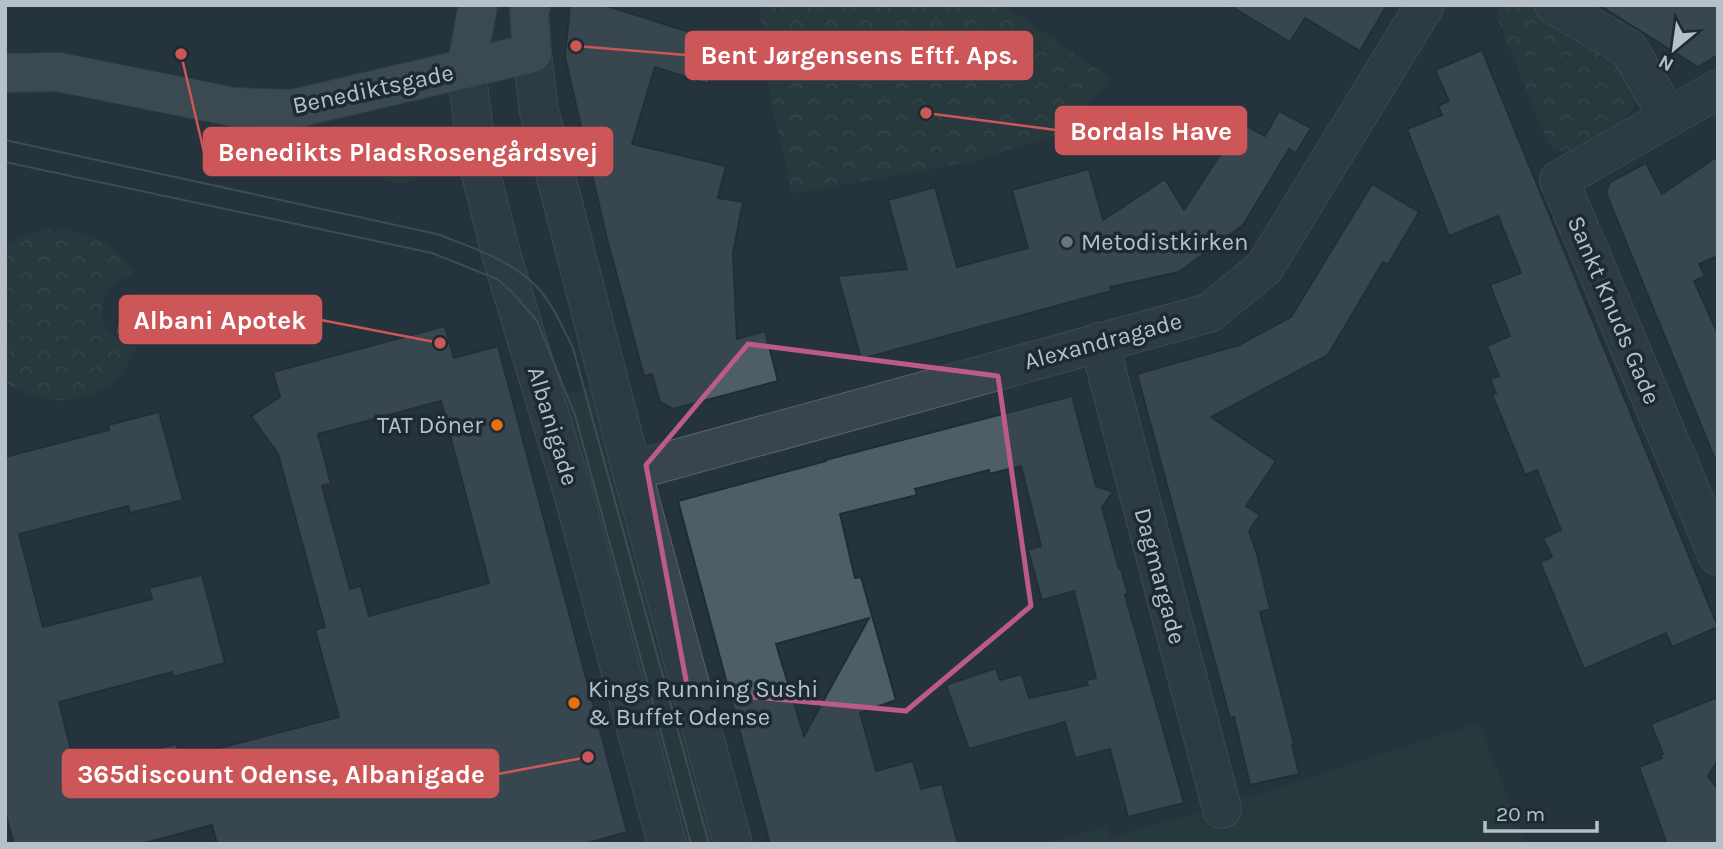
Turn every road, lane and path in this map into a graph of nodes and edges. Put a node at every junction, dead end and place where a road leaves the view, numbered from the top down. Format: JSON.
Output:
{"nodes":[{"id":1,"x":478,"y":5,"type":"edge"},
{"id":2,"x":530,"y":5,"type":"edge"},
{"id":3,"x":1425,"y":5,"type":"edge"},
{"id":4,"x":1554,"y":5,"type":"edge"},
{"id":5,"x":532,"y":53,"type":"junction"},
{"id":6,"x":466,"y":69,"type":"junction"},
{"id":7,"x":5,"y":73,"type":"edge"},
{"id":8,"x":1718,"y":89,"type":"edge"},
{"id":9,"x":1668,"y":117,"type":"junction"},
{"id":10,"x":1099,"y":342,"type":"junction"},
{"id":11,"x":632,"y":471,"type":"junction"},
{"id":12,"x":1718,"y":556,"type":"edge"},
{"id":13,"x":1222,"y":808,"type":"dead end"},
{"id":14,"x":667,"y":844,"type":"edge"},
{"id":15,"x":733,"y":844,"type":"edge"}],
"edges":[{"from":1,"to":6,"type":"main road","name":"Albanigade"},
{"from":2,"to":5,"type":"main road"},
{"from":3,"to":10,"type":"street","name":"Alexandragade"},
{"from":4,"to":9,"type":"street"},
{"from":5,"to":6,"type":"main road","name":"Benediktsgade"},
{"from":5,"to":11,"type":"street"},
{"from":6,"to":7,"type":"main road","name":"Benediktsgade"},
{"from":6,"to":14,"type":"street","name":"Albanigade"},
{"from":8,"to":9,"type":"street"},
{"from":9,"to":12,"type":"street","name":"Sankt Knuds Gade"},
{"from":10,"to":11,"type":"street","name":"Alexandragade"},
{"from":10,"to":13,"type":"street","name":"Dagmargade"},
{"from":11,"to":15,"type":"street"}]}
